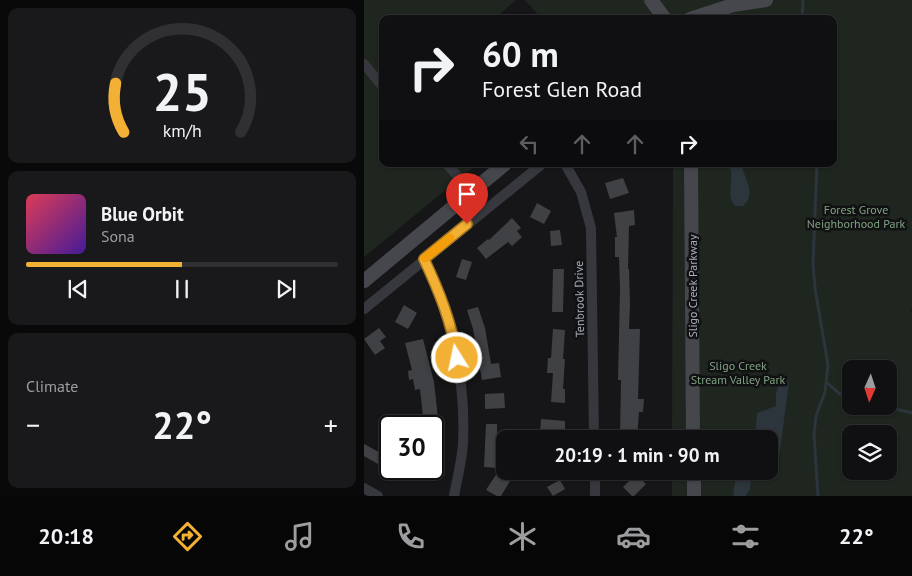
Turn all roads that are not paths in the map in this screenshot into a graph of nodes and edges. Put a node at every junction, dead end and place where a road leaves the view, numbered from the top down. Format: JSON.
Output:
{"nodes":[{"id":1,"x":651,"y":0,"type":"edge"},
{"id":2,"x":766,"y":0,"type":"edge"},
{"id":3,"x":661,"y":15,"type":"edge"},
{"id":4,"x":702,"y":15,"type":"edge"},
{"id":5,"x":364,"y":64,"type":"edge"},
{"id":6,"x":379,"y":82,"type":"edge"},
{"id":7,"x":450,"y":167,"type":"edge"},
{"id":8,"x":501,"y":167,"type":"edge"},
{"id":9,"x":538,"y":167,"type":"edge"},
{"id":10,"x":567,"y":167,"type":"edge"},
{"id":11,"x":692,"y":167,"type":"edge"},
{"id":12,"x":472,"y":192,"type":"junction"},
{"id":13,"x":424,"y":259,"type":"junction"},
{"id":14,"x":364,"y":281,"type":"edge"},
{"id":15,"x":364,"y":309,"type":"edge"},
{"id":16,"x":594,"y":430,"type":"edge"},
{"id":17,"x":693,"y":430,"type":"edge"},
{"id":18,"x":595,"y":480,"type":"edge"},
{"id":19,"x":694,"y":480,"type":"edge"},
{"id":20,"x":364,"y":488,"type":"edge"},
{"id":21,"x":378,"y":496,"type":"edge"},
{"id":22,"x":454,"y":496,"type":"edge"},
{"id":23,"x":595,"y":496,"type":"edge"},
{"id":24,"x":694,"y":496,"type":"edge"}],
"edges":[{"from":1,"to":3,"type":"street"},
{"from":2,"to":4,"type":"street"},
{"from":5,"to":6,"type":"street"},
{"from":7,"to":12,"type":"street"},
{"from":8,"to":12,"type":"street"},
{"from":9,"to":13,"type":"street"},
{"from":10,"to":16,"type":"street","name":"Tenbrook Drive"},
{"from":11,"to":17,"type":"street","name":"Sligo Creek Parkway"},
{"from":12,"to":14,"type":"street"},
{"from":13,"to":15,"type":"street"},
{"from":13,"to":22,"type":"street"},
{"from":18,"to":23,"type":"street"},
{"from":19,"to":24,"type":"street"},
{"from":20,"to":21,"type":"street"}]}
